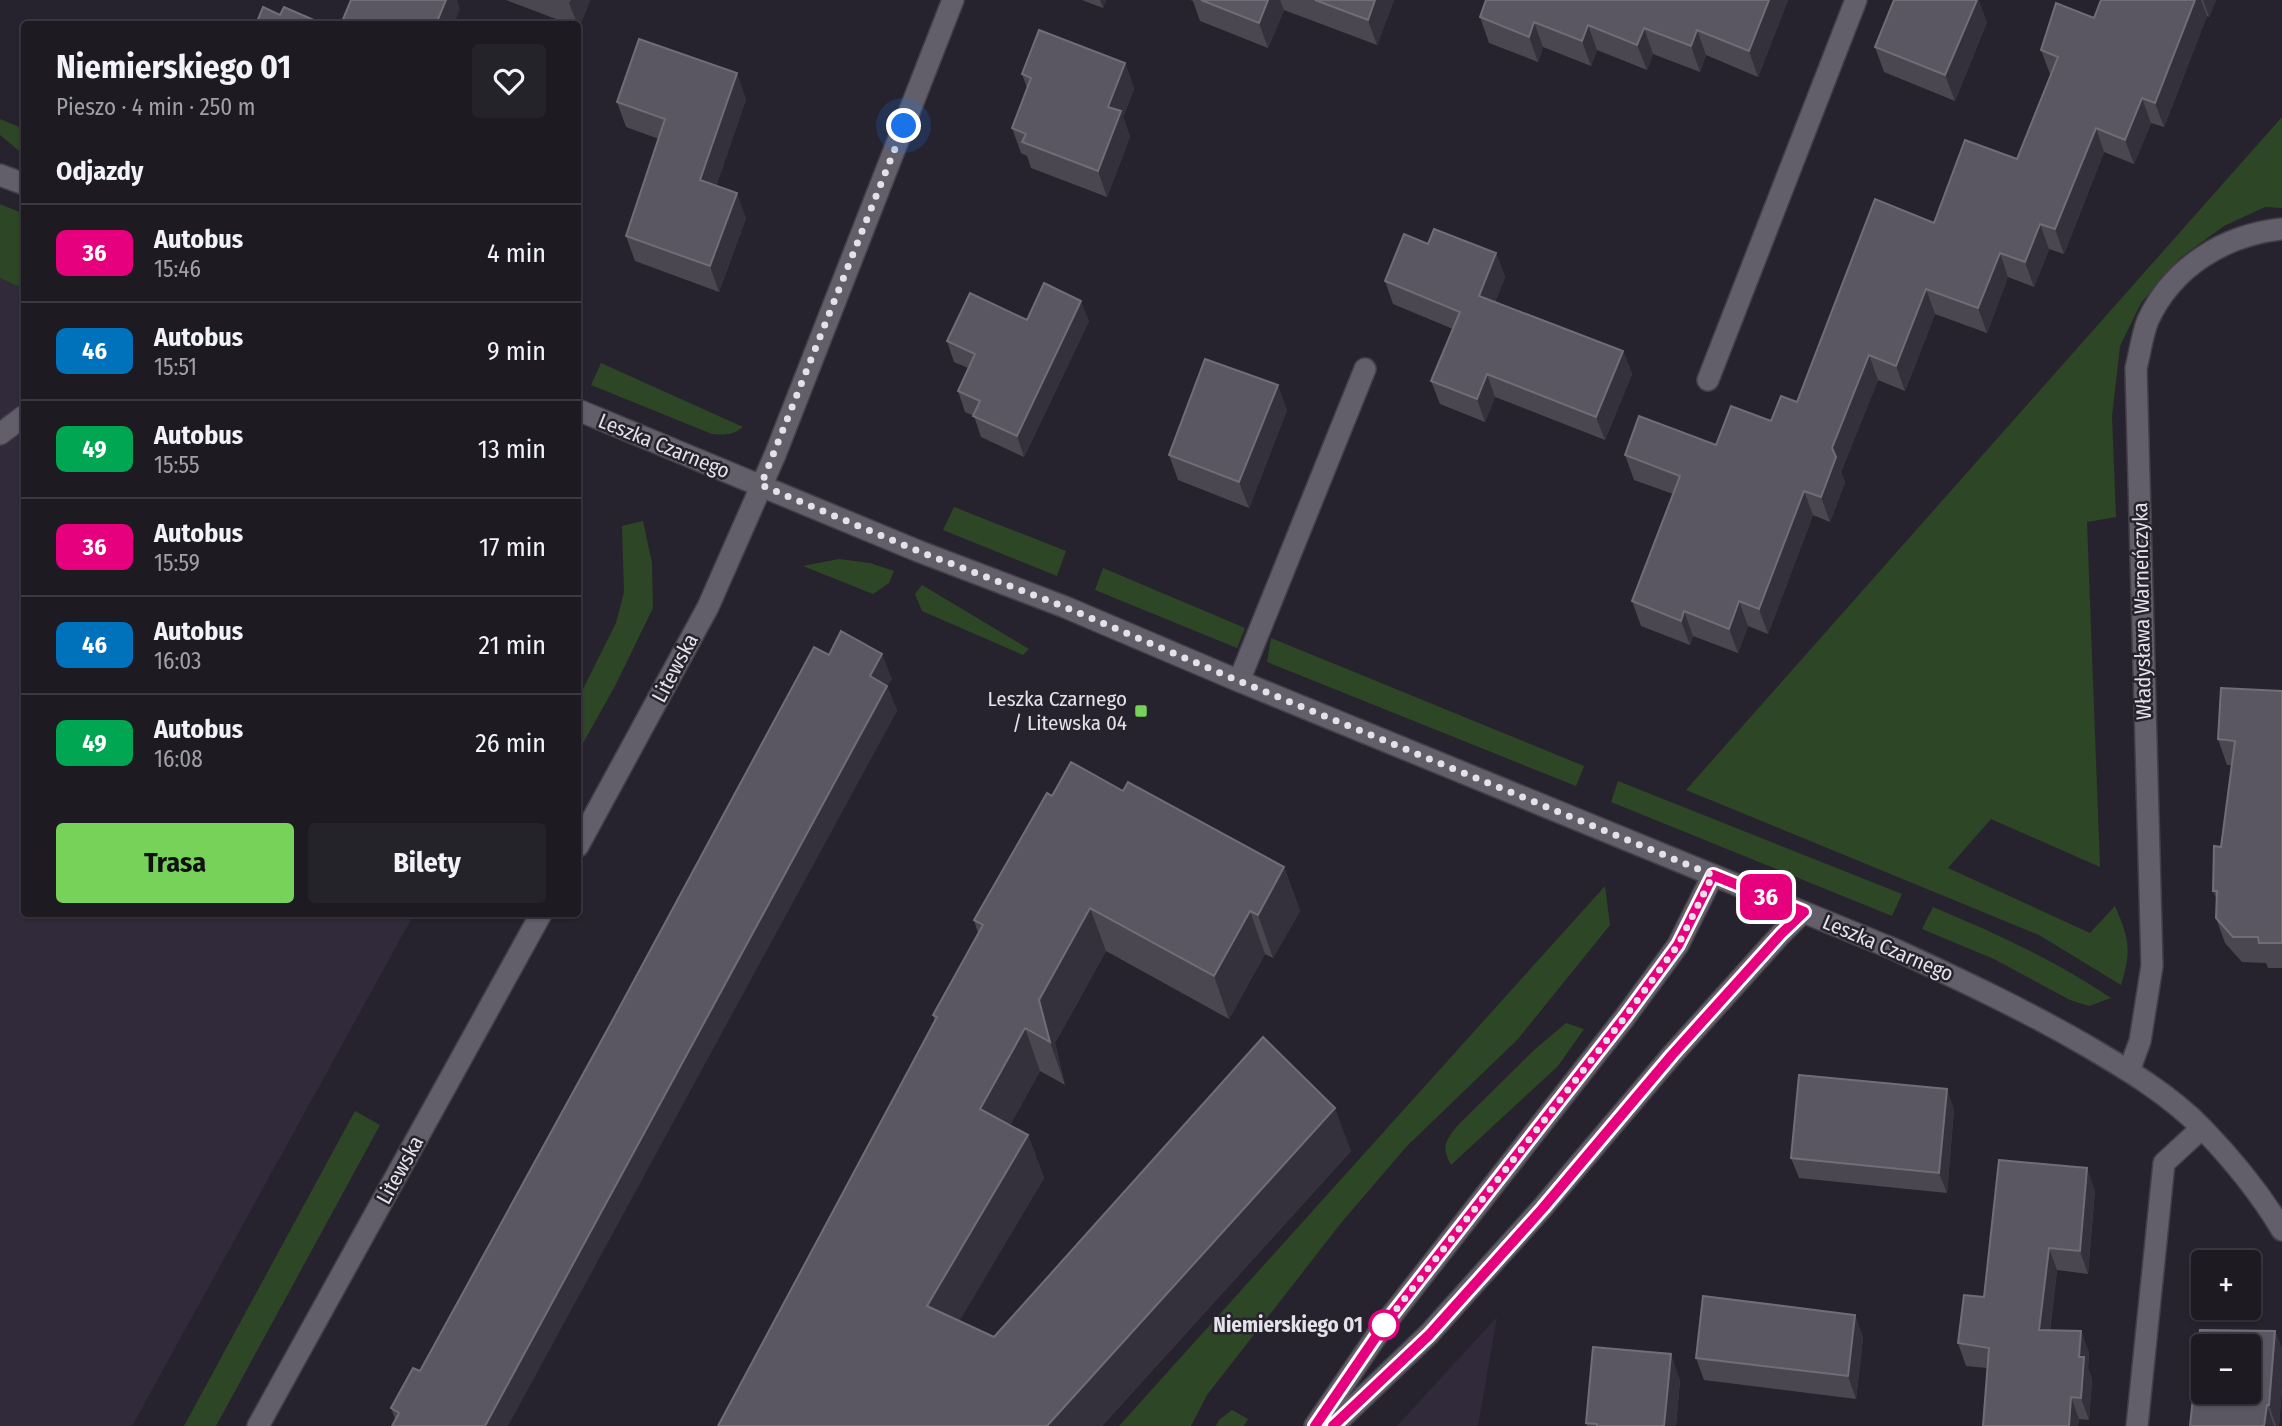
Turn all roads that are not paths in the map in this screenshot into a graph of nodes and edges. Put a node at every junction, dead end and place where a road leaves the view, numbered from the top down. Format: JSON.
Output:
{"nodes":[{"id":1,"x":953,"y":0,"type":"edge"},
{"id":2,"x":1856,"y":0,"type":"edge"},
{"id":3,"x":0,"y":175,"type":"edge"},
{"id":4,"x":21,"y":183,"type":"edge"},
{"id":5,"x":2282,"y":229,"type":"edge"},
{"id":6,"x":1365,"y":369,"type":"dead end"},
{"id":7,"x":1708,"y":380,"type":"dead end"},
{"id":8,"x":581,"y":411,"type":"edge"},
{"id":9,"x":21,"y":418,"type":"edge"},
{"id":10,"x":0,"y":435,"type":"edge"},
{"id":11,"x":761,"y":485,"type":"junction"},
{"id":12,"x":1239,"y":681,"type":"junction"},
{"id":13,"x":581,"y":840,"type":"edge"},
{"id":14,"x":1713,"y":875,"type":"junction"},
{"id":15,"x":1804,"y":912,"type":"junction"},
{"id":16,"x":539,"y":917,"type":"edge"},
{"id":17,"x":2129,"y":1071,"type":"junction"},
{"id":18,"x":2202,"y":1128,"type":"junction"},
{"id":19,"x":2282,"y":1230,"type":"edge"},
{"id":20,"x":258,"y":1426,"type":"edge"},
{"id":21,"x":1315,"y":1426,"type":"edge"},
{"id":22,"x":1333,"y":1426,"type":"edge"},
{"id":23,"x":2137,"y":1426,"type":"edge"}],
"edges":[{"from":1,"to":11,"type":"street","name":"Litewska"},
{"from":2,"to":7,"type":"street"},
{"from":3,"to":4,"type":"street"},
{"from":5,"to":17,"type":"street","name":"Władysława Warneńczyka"},
{"from":6,"to":12,"type":"street"},
{"from":8,"to":11,"type":"street","name":"Leszka Czarnego"},
{"from":9,"to":10,"type":"street"},
{"from":11,"to":12,"type":"street","name":"Leszka Czarnego"},
{"from":11,"to":13,"type":"street","name":"Litewska"},
{"from":12,"to":14,"type":"street","name":"Leszka Czarnego"},
{"from":14,"to":15,"type":"street","name":"Leszka Czarnego"},
{"from":14,"to":21,"type":"street"},
{"from":15,"to":17,"type":"street","name":"Leszka Czarnego"},
{"from":15,"to":22,"type":"street"},
{"from":16,"to":20,"type":"street","name":"Litewska"},
{"from":17,"to":18,"type":"street","name":"Leszka Czarnego"},
{"from":18,"to":19,"type":"street","name":"Leszka Czarnego"},
{"from":18,"to":23,"type":"street"}]}
